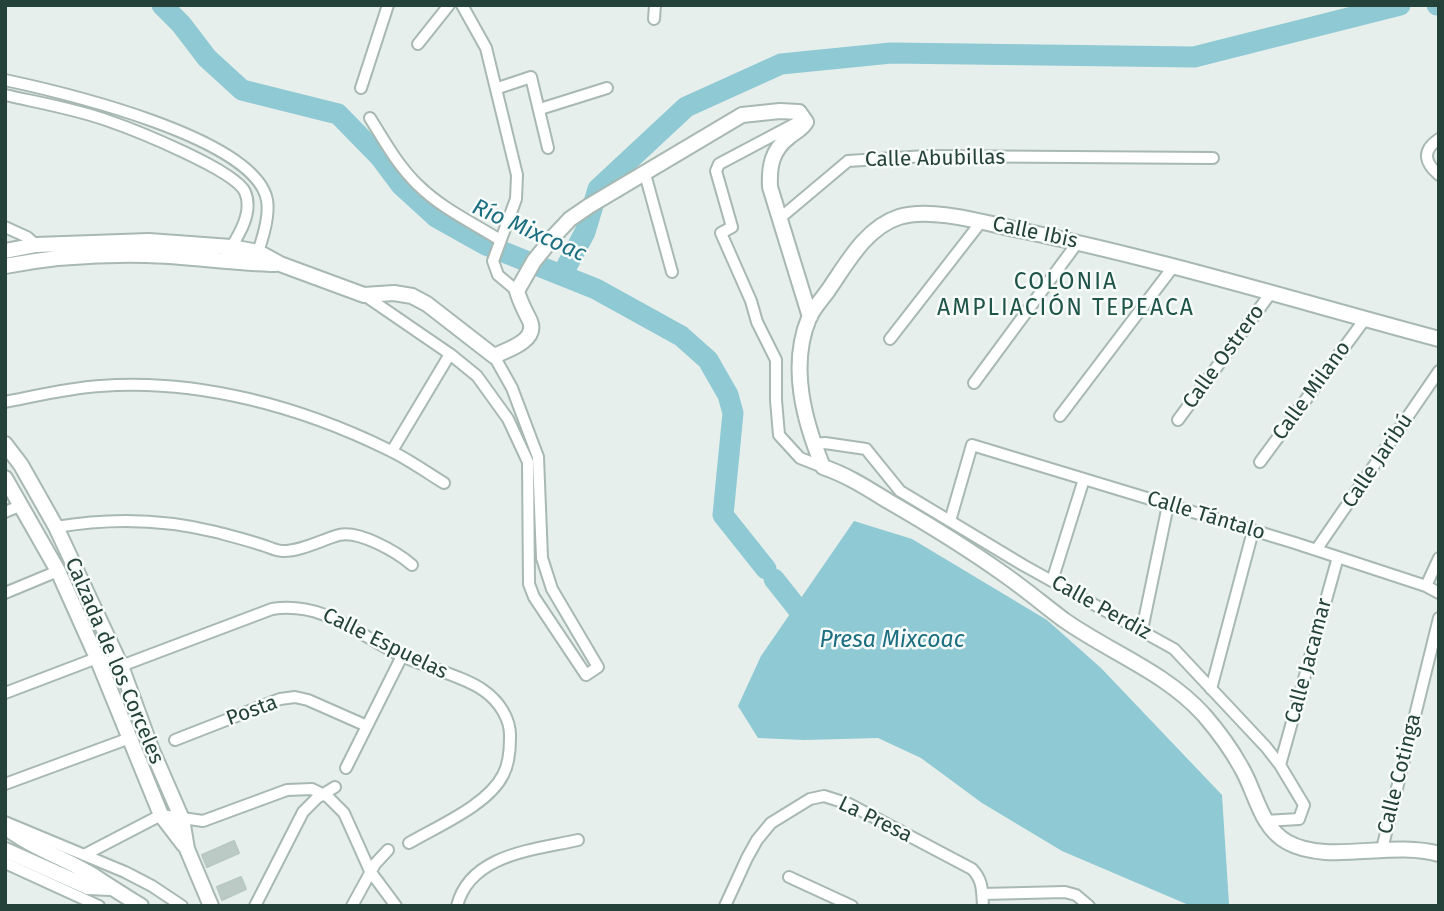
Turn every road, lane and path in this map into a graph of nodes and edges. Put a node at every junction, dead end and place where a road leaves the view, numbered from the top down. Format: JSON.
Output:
{"nodes":[{"id":1,"x":388,"y":5,"type":"edge"},
{"id":2,"x":449,"y":5,"type":"edge"},
{"id":3,"x":462,"y":5,"type":"edge"},
{"id":4,"x":655,"y":5,"type":"edge"},
{"id":5,"x":654,"y":19,"type":"dead end"},
{"id":6,"x":418,"y":44,"type":"dead end"},
{"id":7,"x":5,"y":80,"type":"edge"},
{"id":8,"x":360,"y":88,"type":"dead end"},
{"id":9,"x":498,"y":88,"type":"junction"},
{"id":10,"x":607,"y":88,"type":"dead end"},
{"id":11,"x":5,"y":95,"type":"edge"},
{"id":12,"x":540,"y":109,"type":"junction"},
{"id":13,"x":370,"y":118,"type":"dead end"},
{"id":14,"x":804,"y":119,"type":"junction"},
{"id":15,"x":1439,"y":139,"type":"edge"},
{"id":16,"x":548,"y":148,"type":"dead end"},
{"id":17,"x":1213,"y":158,"type":"dead end"},
{"id":18,"x":1439,"y":175,"type":"edge"},
{"id":19,"x":639,"y":178,"type":"junction"},
{"id":20,"x":779,"y":219,"type":"junction"},
{"id":21,"x":981,"y":222,"type":"junction"},
{"id":22,"x":5,"y":227,"type":"edge"},
{"id":23,"x":500,"y":240,"type":"junction"},
{"id":24,"x":1079,"y":242,"type":"junction"},
{"id":25,"x":36,"y":246,"type":"junction"},
{"id":26,"x":231,"y":247,"type":"junction"},
{"id":27,"x":5,"y":251,"type":"edge"},
{"id":28,"x":256,"y":258,"type":"junction"},
{"id":29,"x":223,"y":261,"type":"junction"},
{"id":30,"x":5,"y":266,"type":"edge"},
{"id":31,"x":1173,"y":267,"type":"junction"},
{"id":32,"x":672,"y":272,"type":"dead end"},
{"id":33,"x":517,"y":290,"type":"junction"},
{"id":34,"x":1270,"y":294,"type":"junction"},
{"id":35,"x":363,"y":295,"type":"junction"},
{"id":36,"x":810,"y":317,"type":"junction"},
{"id":37,"x":1365,"y":319,"type":"junction"},
{"id":38,"x":890,"y":339,"type":"dead end"},
{"id":39,"x":1439,"y":339,"type":"edge"},
{"id":40,"x":450,"y":355,"type":"junction"},
{"id":41,"x":494,"y":356,"type":"junction"},
{"id":42,"x":1439,"y":371,"type":"edge"},
{"id":43,"x":974,"y":383,"type":"dead end"},
{"id":44,"x":5,"y":402,"type":"edge"},
{"id":45,"x":1060,"y":416,"type":"dead end"},
{"id":46,"x":1178,"y":419,"type":"dead end"},
{"id":47,"x":5,"y":443,"type":"edge"},
{"id":48,"x":392,"y":451,"type":"junction"},
{"id":49,"x":819,"y":455,"type":"junction"},
{"id":50,"x":1260,"y":462,"type":"dead end"},
{"id":51,"x":5,"y":478,"type":"edge"},
{"id":52,"x":1084,"y":479,"type":"junction"},
{"id":53,"x":444,"y":483,"type":"dead end"},
{"id":54,"x":22,"y":505,"type":"junction"},
{"id":55,"x":1168,"y":505,"type":"junction"},
{"id":56,"x":5,"y":512,"type":"edge"},
{"id":57,"x":950,"y":521,"type":"junction"},
{"id":58,"x":56,"y":527,"type":"junction"},
{"id":59,"x":1253,"y":531,"type":"junction"},
{"id":60,"x":1316,"y":550,"type":"junction"},
{"id":61,"x":1338,"y":557,"type":"junction"},
{"id":62,"x":1439,"y":558,"type":"edge"},
{"id":63,"x":412,"y":565,"type":"dead end"},
{"id":64,"x":58,"y":570,"type":"junction"},
{"id":65,"x":1052,"y":582,"type":"junction"},
{"id":66,"x":1426,"y":586,"type":"junction"},
{"id":67,"x":5,"y":593,"type":"edge"},
{"id":68,"x":1439,"y":593,"type":"edge"},
{"id":69,"x":1439,"y":618,"type":"edge"},
{"id":70,"x":1142,"y":631,"type":"junction"},
{"id":71,"x":402,"y":656,"type":"junction"},
{"id":72,"x":97,"y":658,"type":"junction"},
{"id":73,"x":121,"y":666,"type":"junction"},
{"id":74,"x":1211,"y":689,"type":"junction"},
{"id":75,"x":5,"y":693,"type":"edge"},
{"id":76,"x":367,"y":726,"type":"junction"},
{"id":77,"x":130,"y":738,"type":"junction"},
{"id":78,"x":175,"y":740,"type":"dead end"},
{"id":79,"x":1280,"y":765,"type":"junction"},
{"id":80,"x":346,"y":768,"type":"dead end"},
{"id":81,"x":5,"y":784,"type":"edge"},
{"id":82,"x":335,"y":787,"type":"dead end"},
{"id":83,"x":323,"y":794,"type":"junction"},
{"id":84,"x":161,"y":815,"type":"junction"},
{"id":85,"x":182,"y":820,"type":"junction"},
{"id":86,"x":1265,"y":821,"type":"junction"},
{"id":87,"x":5,"y":825,"type":"edge"},
{"id":88,"x":578,"y":840,"type":"dead end"},
{"id":89,"x":409,"y":843,"type":"dead end"},
{"id":90,"x":187,"y":849,"type":"junction"},
{"id":91,"x":1382,"y":849,"type":"junction"},
{"id":92,"x":5,"y":850,"type":"edge"},
{"id":93,"x":388,"y":850,"type":"dead end"},
{"id":94,"x":1439,"y":854,"type":"edge"},
{"id":95,"x":84,"y":855,"type":"junction"},
{"id":96,"x":5,"y":863,"type":"edge"},
{"id":97,"x":19,"y":869,"type":"junction"},
{"id":98,"x":370,"y":871,"type":"junction"},
{"id":99,"x":5,"y":873,"type":"edge"},
{"id":100,"x":789,"y":877,"type":"dead end"},
{"id":101,"x":110,"y":888,"type":"junction"},
{"id":102,"x":983,"y":900,"type":"edge"},
{"id":103,"x":99,"y":906,"type":"edge"},
{"id":104,"x":141,"y":906,"type":"edge"},
{"id":105,"x":182,"y":906,"type":"edge"},
{"id":106,"x":211,"y":906,"type":"edge"},
{"id":107,"x":255,"y":906,"type":"edge"},
{"id":108,"x":352,"y":906,"type":"edge"},
{"id":109,"x":396,"y":906,"type":"edge"},
{"id":110,"x":457,"y":906,"type":"edge"},
{"id":111,"x":725,"y":906,"type":"edge"},
{"id":112,"x":852,"y":906,"type":"edge"},
{"id":113,"x":1088,"y":906,"type":"edge"}],
"edges":[{"from":1,"to":8,"type":"street"},
{"from":2,"to":6,"type":"street"},
{"from":3,"to":9,"type":"street"},
{"from":4,"to":5,"type":"street"},
{"from":7,"to":28,"type":"street"},
{"from":9,"to":12,"type":"street"},
{"from":9,"to":23,"type":"street"},
{"from":10,"to":12,"type":"street"},
{"from":11,"to":26,"type":"street"},
{"from":12,"to":16,"type":"street"},
{"from":13,"to":23,"type":"street"},
{"from":14,"to":19,"type":"street"},
{"from":14,"to":20,"type":"street"},
{"from":14,"to":49,"type":"street"},
{"from":15,"to":18,"type":"street"},
{"from":17,"to":20,"type":"street","name":"Calle Abubillas"},
{"from":19,"to":32,"type":"street"},
{"from":19,"to":33,"type":"street"},
{"from":20,"to":36,"type":"street"},
{"from":21,"to":24,"type":"street","name":"Calle Ibis"},
{"from":21,"to":36,"type":"street","name":"Calle Ibis"},
{"from":21,"to":38,"type":"street"},
{"from":22,"to":25,"type":"street"},
{"from":23,"to":33,"type":"street"},
{"from":24,"to":31,"type":"street","name":"Calle Ibis"},
{"from":24,"to":43,"type":"street"},
{"from":25,"to":26,"type":"street"},
{"from":25,"to":27,"type":"street"},
{"from":26,"to":28,"type":"street"},
{"from":26,"to":29,"type":"street"},
{"from":28,"to":29,"type":"street"},
{"from":28,"to":35,"type":"street"},
{"from":29,"to":30,"type":"street"},
{"from":31,"to":34,"type":"street","name":"Calle Ibis"},
{"from":31,"to":45,"type":"street"},
{"from":33,"to":41,"type":"street"},
{"from":34,"to":37,"type":"street","name":"Calle Ibis"},
{"from":34,"to":46,"type":"street","name":"Calle Ostrero"},
{"from":35,"to":40,"type":"street"},
{"from":35,"to":41,"type":"street"},
{"from":36,"to":49,"type":"street","name":"Calle Ibis"},
{"from":37,"to":39,"type":"street","name":"Calle Ibis"},
{"from":37,"to":50,"type":"street","name":"Calle Milano"},
{"from":40,"to":41,"type":"street"},
{"from":40,"to":48,"type":"street"},
{"from":42,"to":60,"type":"street","name":"Calle Jaribú"},
{"from":44,"to":48,"type":"street"},
{"from":47,"to":58,"type":"street","name":"Calzada de los Corceles"},
{"from":48,"to":53,"type":"street"},
{"from":49,"to":57,"type":"street","name":"Calle Perdiz"},
{"from":49,"to":86,"type":"street","name":"Calle Perdiz"},
{"from":51,"to":54,"type":"street","name":"Calzada de los Corceles"},
{"from":52,"to":55,"type":"street","name":"Calle Tántalo"},
{"from":52,"to":57,"type":"street","name":"Calle Tántalo"},
{"from":52,"to":65,"type":"street"},
{"from":54,"to":56,"type":"street"},
{"from":54,"to":64,"type":"street","name":"Calzada de los Corceles"},
{"from":55,"to":59,"type":"street","name":"Calle Tántalo"},
{"from":55,"to":70,"type":"street"},
{"from":57,"to":65,"type":"street","name":"Calle Perdiz"},
{"from":58,"to":63,"type":"street"},
{"from":58,"to":73,"type":"street","name":"Calzada de los Corceles"},
{"from":59,"to":60,"type":"street","name":"Calle Tántalo"},
{"from":59,"to":74,"type":"street"},
{"from":60,"to":61,"type":"street","name":"Calle Tántalo"},
{"from":61,"to":66,"type":"street","name":"Calle Tántalo"},
{"from":61,"to":79,"type":"street","name":"Calle Jacamar"},
{"from":62,"to":66,"type":"street"},
{"from":64,"to":67,"type":"street"},
{"from":64,"to":72,"type":"street","name":"Calzada de los Corceles"},
{"from":65,"to":70,"type":"street","name":"Calle Perdiz"},
{"from":66,"to":68,"type":"street","name":"Calle Tántalo"},
{"from":69,"to":91,"type":"street","name":"Calle Cotinga"},
{"from":70,"to":74,"type":"street","name":"Calle Perdiz"},
{"from":71,"to":73,"type":"street","name":"Calle Espuelas"},
{"from":71,"to":76,"type":"street"},
{"from":71,"to":89,"type":"street","name":"Calle Espuelas"},
{"from":72,"to":73,"type":"street"},
{"from":72,"to":75,"type":"street"},
{"from":72,"to":77,"type":"street","name":"Calzada de los Corceles"},
{"from":73,"to":85,"type":"street","name":"Calzada de los Corceles"},
{"from":74,"to":79,"type":"street","name":"Calle Perdiz"},
{"from":76,"to":78,"type":"street","name":"Posta"},
{"from":76,"to":80,"type":"street"},
{"from":77,"to":81,"type":"street"},
{"from":77,"to":84,"type":"street","name":"Calzada de los Corceles"},
{"from":79,"to":86,"type":"street","name":"Calle Perdiz"},
{"from":82,"to":83,"type":"street"},
{"from":83,"to":85,"type":"street"},
{"from":83,"to":98,"type":"street"},
{"from":83,"to":107,"type":"street"},
{"from":84,"to":85,"type":"street"},
{"from":84,"to":90,"type":"street","name":"Calzada de los Corceles"},
{"from":84,"to":95,"type":"street"},
{"from":85,"to":90,"type":"street","name":"Calzada de los Corceles"},
{"from":86,"to":91,"type":"street","name":"Calle Perdiz"},
{"from":87,"to":95,"type":"street"},
{"from":87,"to":101,"type":"street"},
{"from":88,"to":110,"type":"street"},
{"from":90,"to":106,"type":"street","name":"Calzada de los Corceles"},
{"from":91,"to":94,"type":"street","name":"Calle Perdiz"},
{"from":92,"to":101,"type":"street"},
{"from":93,"to":98,"type":"street"},
{"from":95,"to":105,"type":"street"},
{"from":96,"to":97,"type":"street"},
{"from":97,"to":99,"type":"street"},
{"from":97,"to":103,"type":"street"},
{"from":98,"to":108,"type":"street"},
{"from":98,"to":109,"type":"street"},
{"from":100,"to":112,"type":"street"},
{"from":101,"to":104,"type":"street"},
{"from":102,"to":111,"type":"street","name":"La Presa"},
{"from":102,"to":113,"type":"street"}]}
